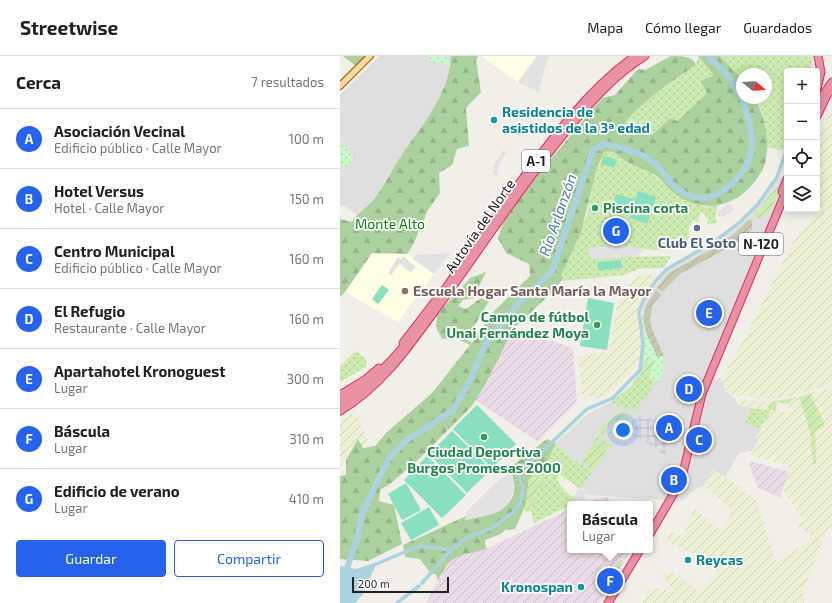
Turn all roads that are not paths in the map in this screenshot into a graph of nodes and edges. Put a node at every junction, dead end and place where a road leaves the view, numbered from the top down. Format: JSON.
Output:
{"nodes":[{"id":1,"x":370,"y":56,"type":"edge"},
{"id":2,"x":635,"y":56,"type":"edge"},
{"id":3,"x":646,"y":56,"type":"edge"},
{"id":4,"x":818,"y":56,"type":"edge"},
{"id":5,"x":820,"y":76,"type":"edge"},
{"id":6,"x":832,"y":82,"type":"edge"},
{"id":7,"x":340,"y":86,"type":"edge"},
{"id":8,"x":832,"y":89,"type":"edge"},
{"id":9,"x":820,"y":100,"type":"edge"},
{"id":10,"x":820,"y":110,"type":"edge"},
{"id":11,"x":784,"y":187,"type":"edge"},
{"id":12,"x":784,"y":196,"type":"edge"},
{"id":13,"x":451,"y":280,"type":"junction"},
{"id":14,"x":741,"y":298,"type":"junction"},
{"id":15,"x":376,"y":384,"type":"junction"},
{"id":16,"x":340,"y":395,"type":"edge"},
{"id":17,"x":340,"y":403,"type":"edge"},
{"id":18,"x":340,"y":408,"type":"edge"},
{"id":19,"x":340,"y":411,"type":"edge"},
{"id":20,"x":653,"y":529,"type":"edge"},
{"id":21,"x":638,"y":553,"type":"edge"},
{"id":22,"x":608,"y":603,"type":"edge"}],
"edges":[{"from":1,"to":7,"type":"main road"},
{"from":2,"to":13,"type":"highway","name":"Autovía del Norte","number":"A-1"},
{"from":3,"to":15,"type":"highway","name":"Autovía del Norte","number":"A-1"},
{"from":4,"to":5,"type":"highway"},
{"from":6,"to":9,"type":"highway"},
{"from":8,"to":10,"type":"highway"},
{"from":11,"to":14,"type":"highway","number":"N-120"},
{"from":12,"to":14,"type":"highway","number":"N-120"},
{"from":13,"to":16,"type":"highway","number":"A-1"},
{"from":13,"to":17,"type":"highway"},
{"from":14,"to":20,"type":"highway","number":"N-120"},
{"from":15,"to":18,"type":"highway","number":"A-1"},
{"from":15,"to":19,"type":"highway"},
{"from":21,"to":22,"type":"highway"}]}
